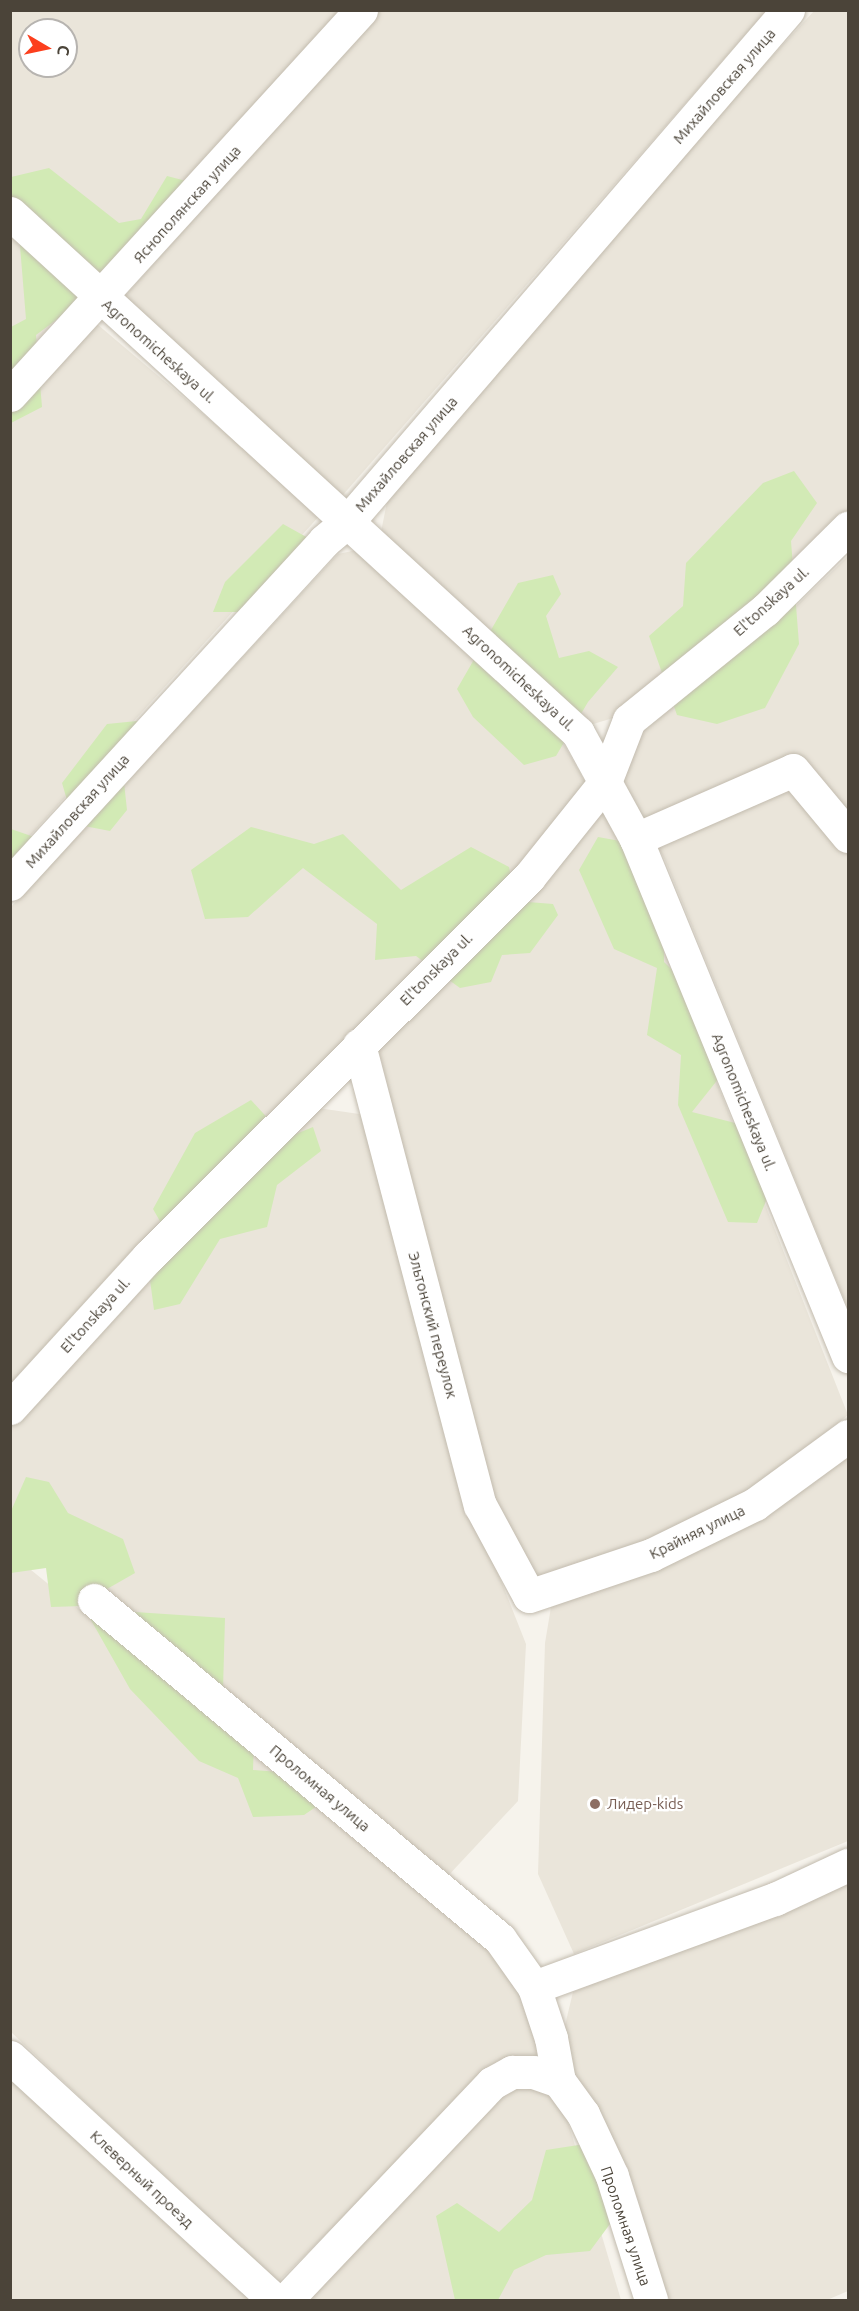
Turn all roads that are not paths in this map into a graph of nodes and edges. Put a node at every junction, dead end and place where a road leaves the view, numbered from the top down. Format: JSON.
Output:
{"nodes":[{"id":1,"x":361,"y":10,"type":"edge"},
{"id":2,"x":788,"y":10,"type":"edge"},
{"id":3,"x":10,"y":213,"type":"edge"},
{"id":4,"x":101,"y":299,"type":"junction"},
{"id":5,"x":10,"y":395,"type":"edge"},
{"id":6,"x":349,"y":520,"type":"junction"},
{"id":7,"x":849,"y":528,"type":"edge"},
{"id":8,"x":605,"y":782,"type":"junction"},
{"id":9,"x":849,"y":836,"type":"edge"},
{"id":10,"x":636,"y":840,"type":"junction"},
{"id":11,"x":10,"y":884,"type":"edge"},
{"id":12,"x":359,"y":1045,"type":"junction"},
{"id":13,"x":849,"y":1356,"type":"edge"},
{"id":14,"x":10,"y":1408,"type":"edge"},
{"id":15,"x":849,"y":1436,"type":"edge"},
{"id":16,"x":529,"y":1596,"type":"joint"},
{"id":17,"x":94,"y":1600,"type":"dead end"},
{"id":18,"x":849,"y":1865,"type":"edge"},
{"id":19,"x":534,"y":1987,"type":"junction"},
{"id":20,"x":10,"y":2057,"type":"edge"},
{"id":21,"x":559,"y":2080,"type":"junction"},
{"id":22,"x":274,"y":2301,"type":"edge"},
{"id":23,"x":286,"y":2301,"type":"edge"},
{"id":24,"x":651,"y":2301,"type":"edge"}],
"edges":[{"from":1,"to":4,"type":"street","name":"Яснополянская улица"},
{"from":2,"to":6,"type":"street","name":"Михайловская улица"},
{"from":3,"to":4,"type":"street","name":"Agronomicheskaya ul."},
{"from":4,"to":5,"type":"street","name":"Яснополянская улица"},
{"from":4,"to":6,"type":"street","name":"Agronomicheskaya ul."},
{"from":6,"to":8,"type":"street","name":"Agronomicheskaya ul."},
{"from":6,"to":11,"type":"street","name":"Михайловская улица"},
{"from":7,"to":8,"type":"street","name":"El'tonskaya ul."},
{"from":8,"to":10,"type":"street","name":"Agronomicheskaya ul."},
{"from":8,"to":12,"type":"street","name":"El'tonskaya ul."},
{"from":9,"to":10,"type":"street"},
{"from":10,"to":13,"type":"street","name":"Agronomicheskaya ul."},
{"from":12,"to":14,"type":"street","name":"El'tonskaya ul."},
{"from":12,"to":16,"type":"street","name":"Эльтонский переулок"},
{"from":15,"to":16,"type":"street","name":"Крайняя улица"},
{"from":17,"to":19,"type":"street","name":"Проломная улица"},
{"from":18,"to":19,"type":"street"},
{"from":19,"to":21,"type":"street","name":"Проломная улица"},
{"from":20,"to":22,"type":"street","name":"Клеверный проезд"},
{"from":21,"to":23,"type":"street"},
{"from":21,"to":24,"type":"street","name":"Проломная улица"}]}
